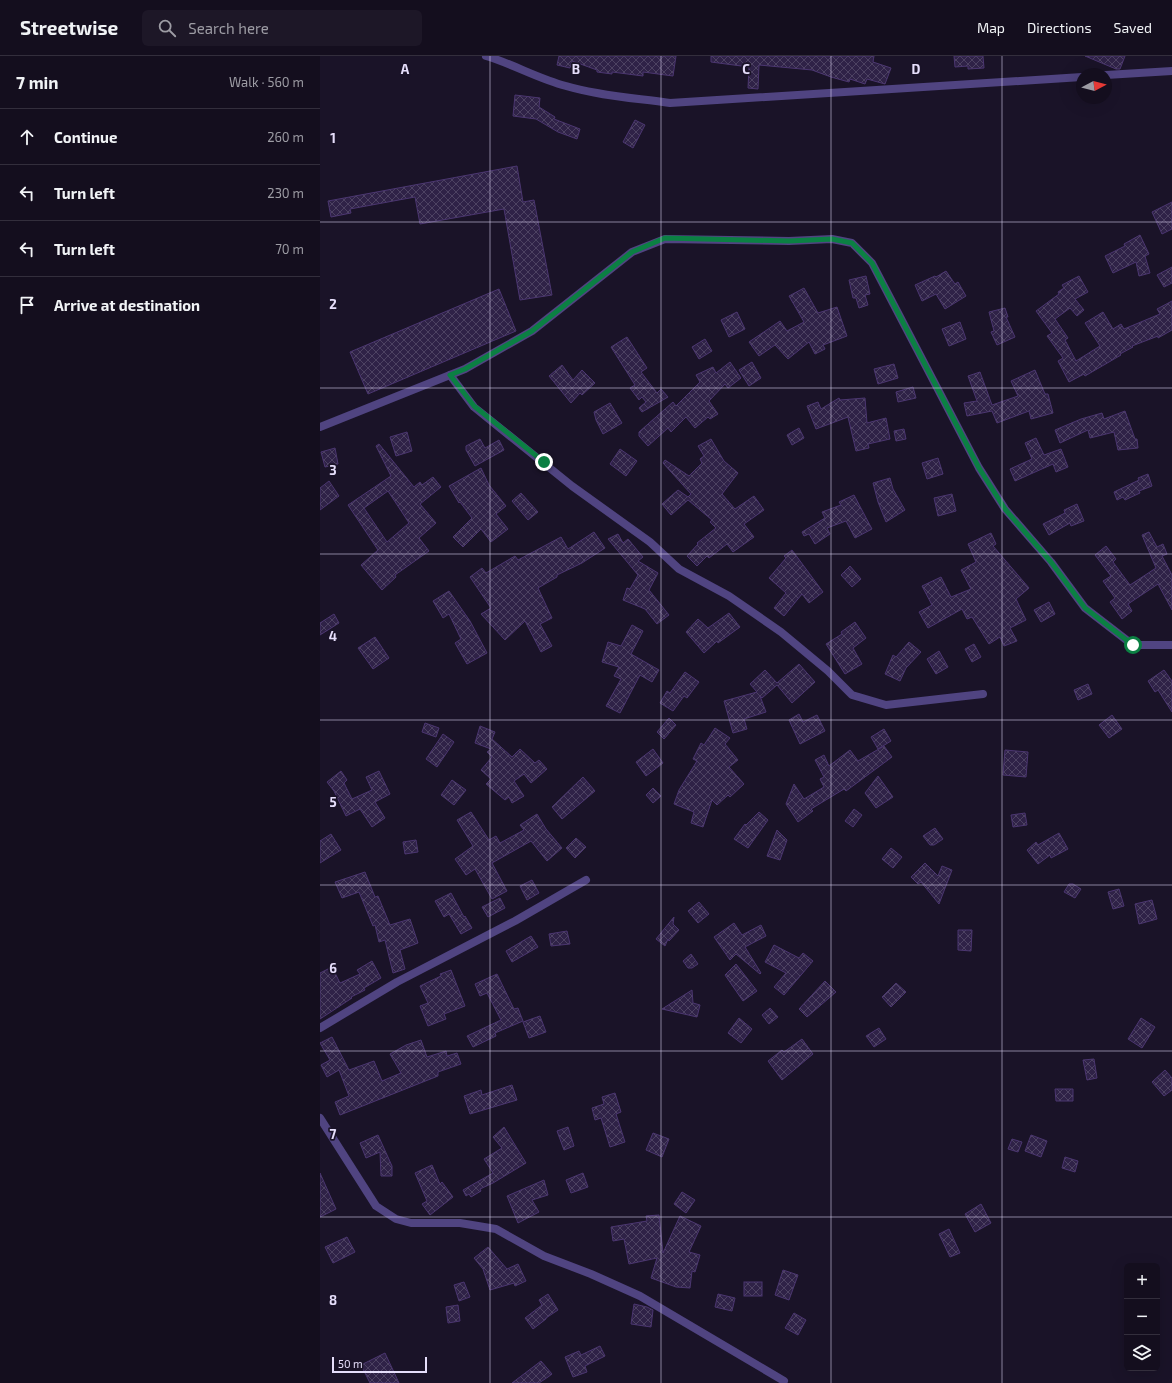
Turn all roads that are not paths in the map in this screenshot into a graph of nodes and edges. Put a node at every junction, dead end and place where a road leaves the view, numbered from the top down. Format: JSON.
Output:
{"nodes":[{"id":1,"x":486,"y":56,"type":"edge"},
{"id":2,"x":1172,"y":71,"type":"edge"},
{"id":3,"x":1112,"y":75,"type":"edge"},
{"id":4,"x":1076,"y":76,"type":"edge"},
{"id":5,"x":450,"y":375,"type":"junction"},
{"id":6,"x":320,"y":427,"type":"edge"},
{"id":7,"x":1172,"y":644,"type":"edge"},
{"id":8,"x":983,"y":694,"type":"dead end"},
{"id":9,"x":586,"y":880,"type":"dead end"},
{"id":10,"x":320,"y":1028,"type":"edge"},
{"id":11,"x":320,"y":1118,"type":"edge"},
{"id":12,"x":784,"y":1381,"type":"dead end"}],
"edges":[{"from":1,"to":4,"type":"street"},
{"from":2,"to":3,"type":"street"},
{"from":5,"to":6,"type":"street"},
{"from":5,"to":7,"type":"street"},
{"from":5,"to":8,"type":"street"},
{"from":9,"to":10,"type":"street"},
{"from":11,"to":12,"type":"street"}]}
